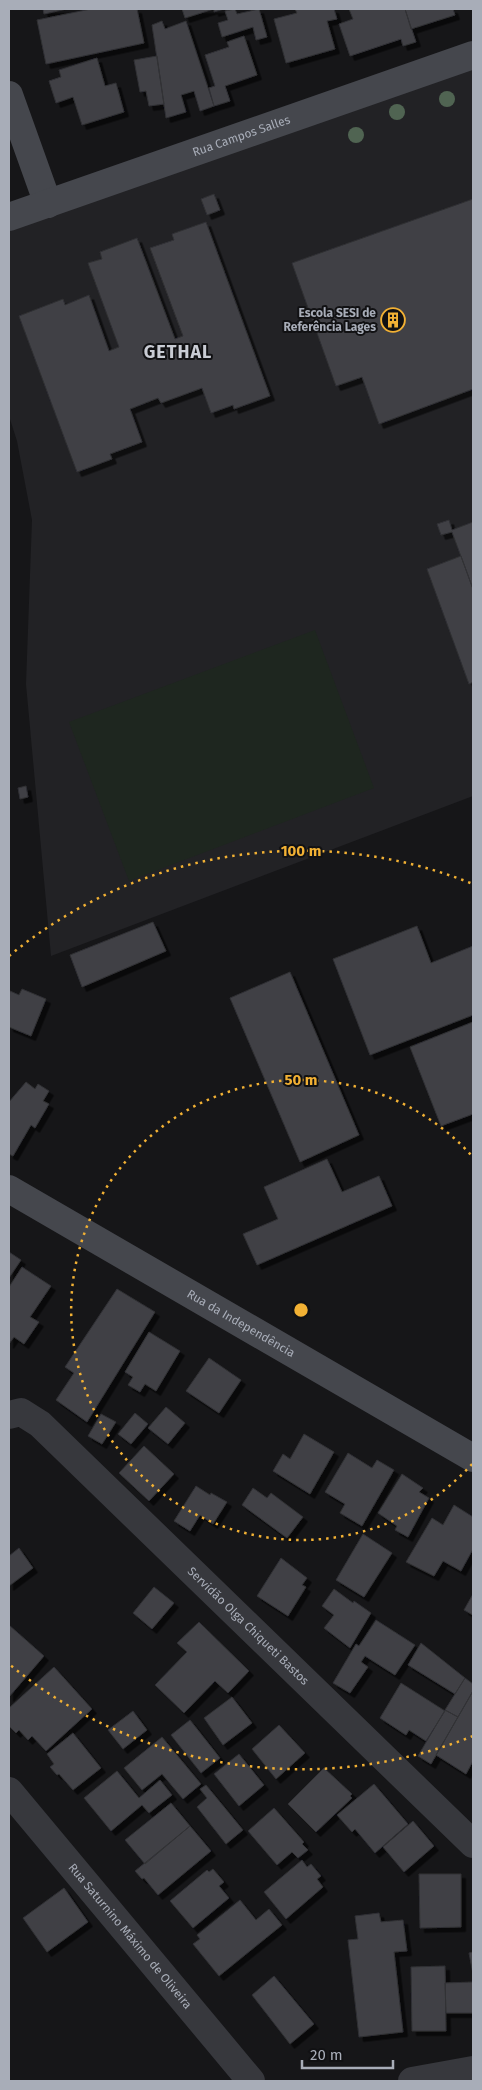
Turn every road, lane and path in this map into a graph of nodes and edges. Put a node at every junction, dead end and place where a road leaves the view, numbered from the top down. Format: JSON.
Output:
{"nodes":[{"id":1,"x":473,"y":55,"type":"edge"},
{"id":2,"x":9,"y":95,"type":"edge"},
{"id":3,"x":48,"y":204,"type":"junction"},
{"id":4,"x":9,"y":217,"type":"edge"},
{"id":5,"x":9,"y":1189,"type":"edge"},
{"id":6,"x":15,"y":1413,"type":"edge"},
{"id":7,"x":473,"y":1458,"type":"edge"},
{"id":8,"x":9,"y":1792,"type":"edge"},
{"id":9,"x":473,"y":1844,"type":"edge"},
{"id":10,"x":473,"y":2070,"type":"edge"},
{"id":11,"x":251,"y":2081,"type":"edge"},
{"id":12,"x":412,"y":2081,"type":"edge"}],
"edges":[{"from":1,"to":3,"type":"street","name":"Rua Campos Salles"},
{"from":2,"to":3,"type":"street"},
{"from":3,"to":4,"type":"street","name":"Rua Campos Salles"},
{"from":5,"to":7,"type":"street","name":"Rua da Independência"},
{"from":6,"to":9,"type":"street","name":"Servidão Olga Chiqueti Bastos"},
{"from":8,"to":11,"type":"street","name":"Rua Saturnino Máximo de Oliveira"},
{"from":10,"to":12,"type":"street"}]}
